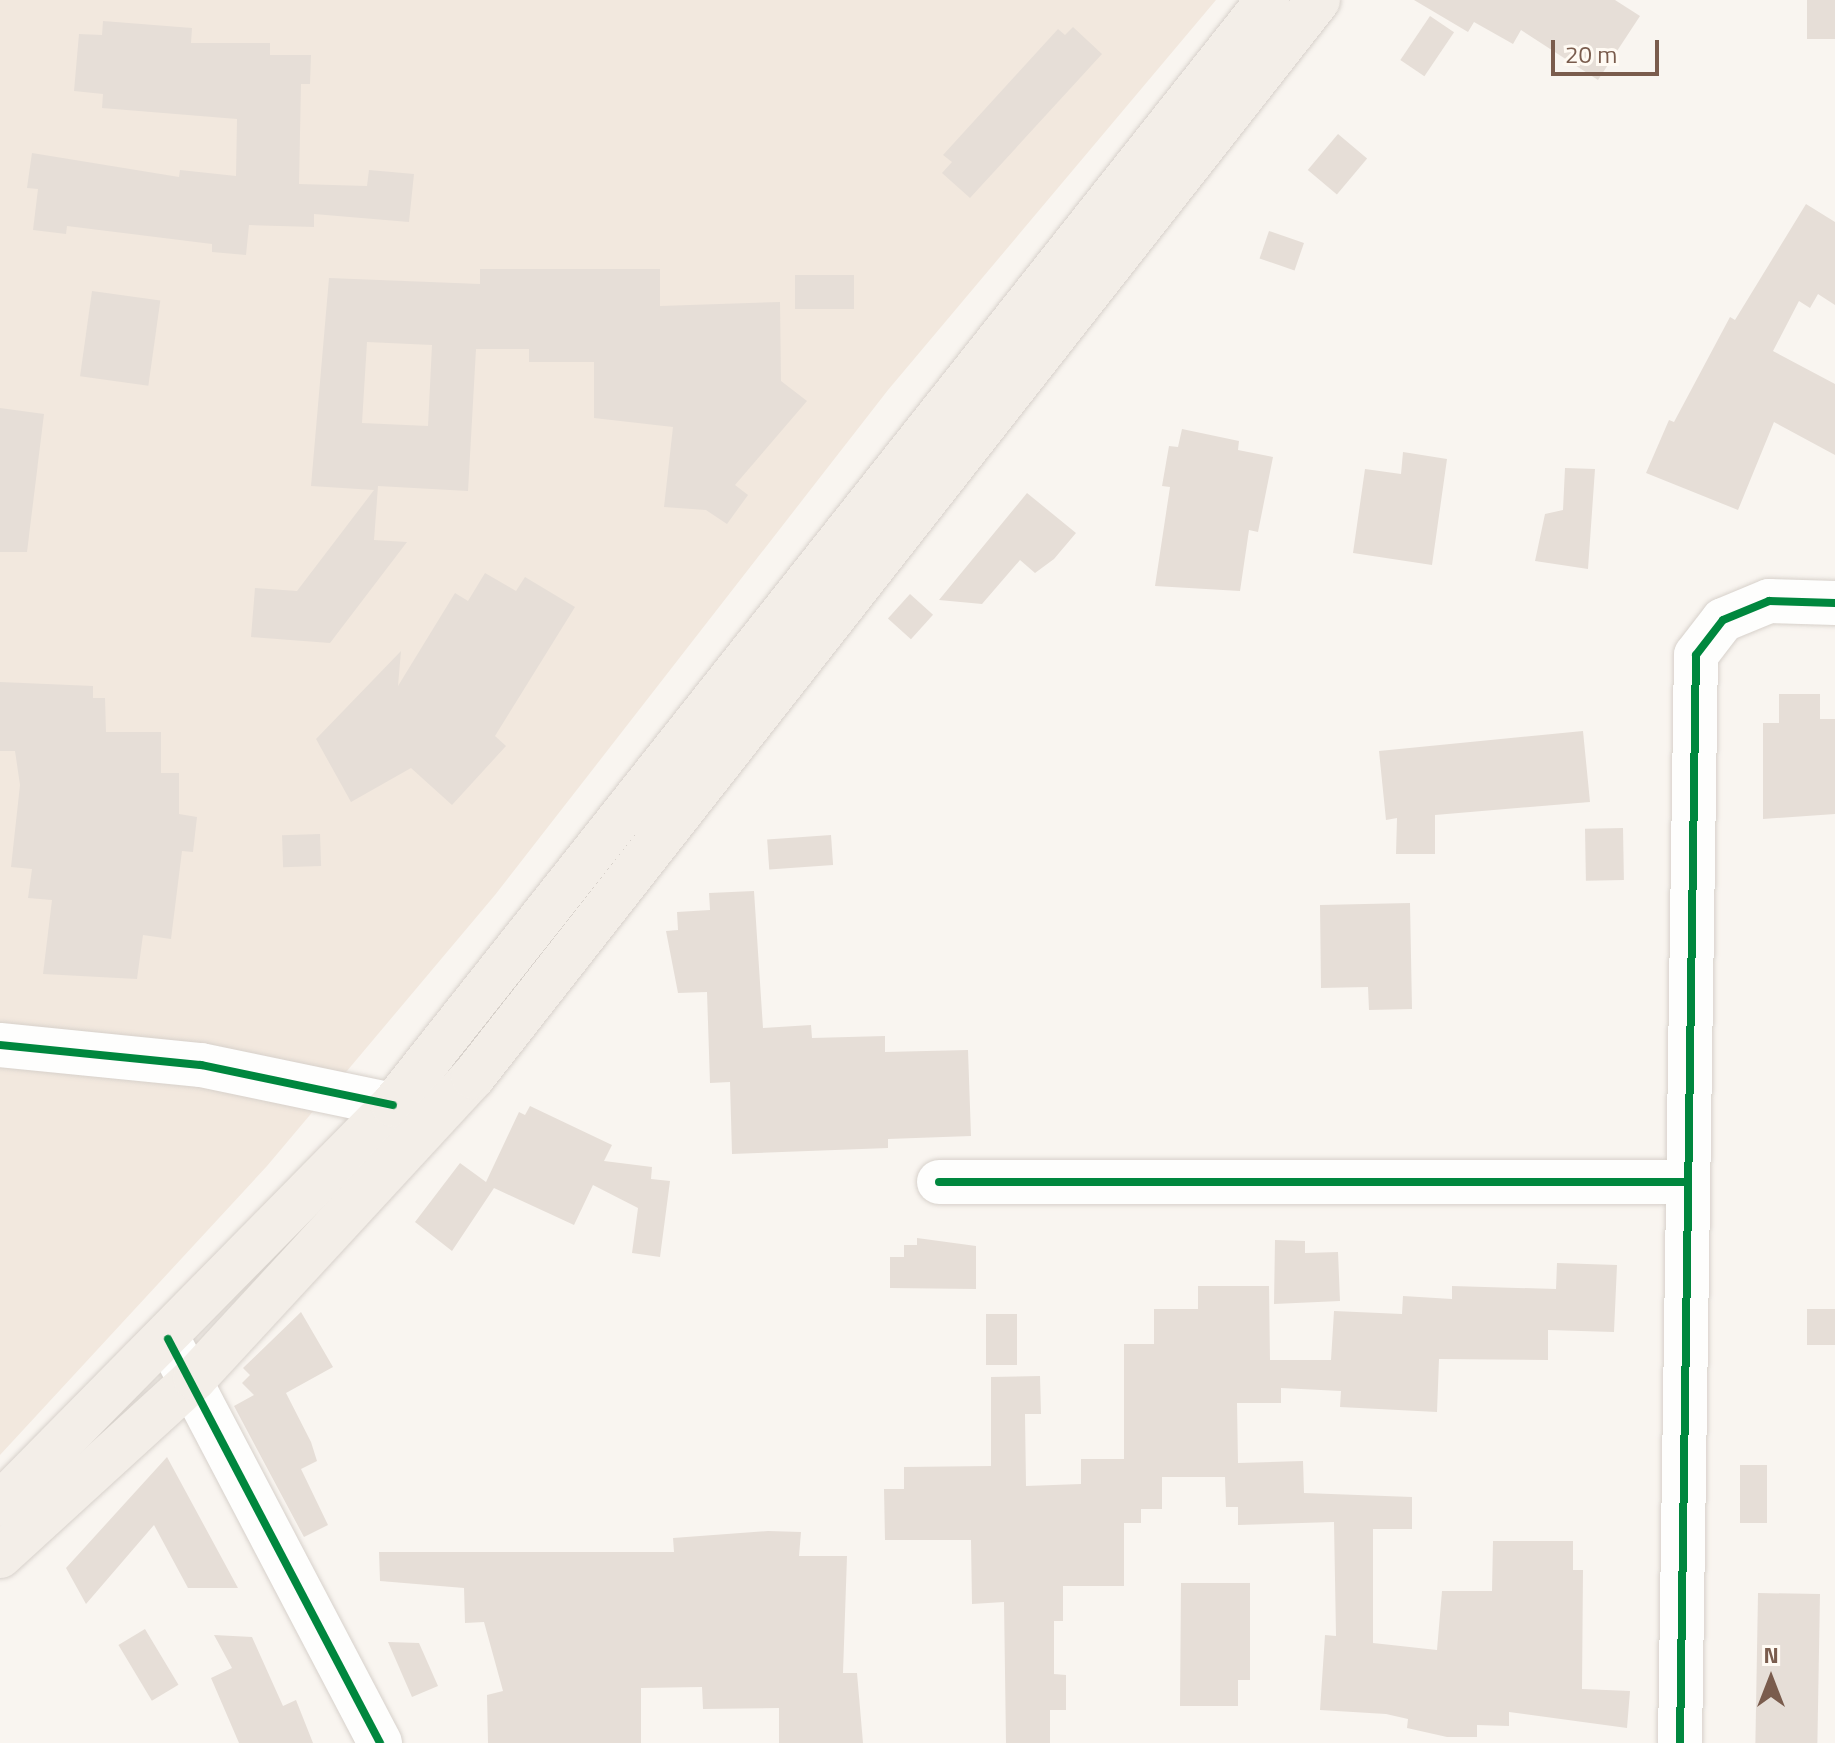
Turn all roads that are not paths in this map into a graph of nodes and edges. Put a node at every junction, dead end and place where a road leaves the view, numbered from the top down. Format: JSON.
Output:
{"nodes":[{"id":1,"x":1297,"y":3,"type":"edge"},
{"id":2,"x":1835,"y":603,"type":"edge"},
{"id":3,"x":0,"y":1045,"type":"edge"},
{"id":4,"x":393,"y":1105,"type":"junction"},
{"id":5,"x":939,"y":1182,"type":"dead end"},
{"id":6,"x":1688,"y":1182,"type":"junction"},
{"id":7,"x":168,"y":1339,"type":"junction"},
{"id":8,"x":195,"y":1378,"type":"junction"},
{"id":9,"x":0,"y":1504,"type":"edge"},
{"id":10,"x":0,"y":1556,"type":"edge"},
{"id":11,"x":380,"y":1743,"type":"edge"},
{"id":12,"x":1680,"y":1743,"type":"edge"}],
"edges":[{"from":1,"to":4,"type":"main road"},
{"from":1,"to":8,"type":"main road"},
{"from":2,"to":6,"type":"street"},
{"from":3,"to":4,"type":"street"},
{"from":4,"to":7,"type":"main road"},
{"from":5,"to":6,"type":"street"},
{"from":6,"to":12,"type":"street"},
{"from":7,"to":8,"type":"street"},
{"from":7,"to":9,"type":"main road"},
{"from":8,"to":10,"type":"main road"},
{"from":8,"to":11,"type":"street"}]}
